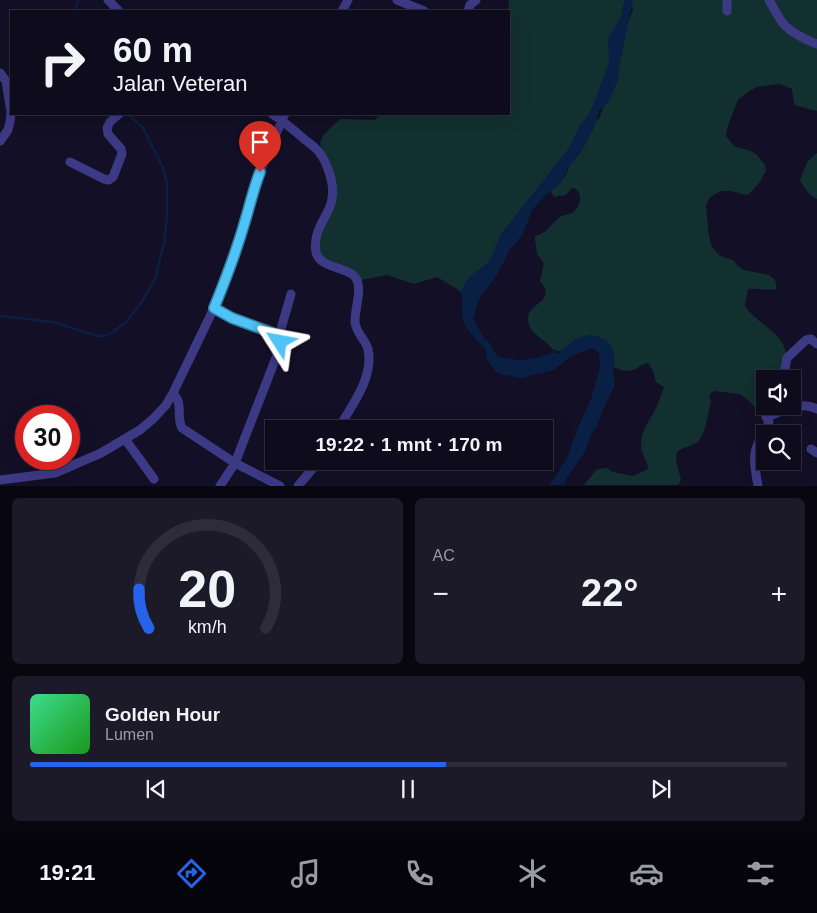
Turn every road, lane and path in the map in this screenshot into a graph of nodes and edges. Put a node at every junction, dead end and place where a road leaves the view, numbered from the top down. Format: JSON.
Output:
{"nodes":[{"id":1,"x":108,"y":0,"type":"edge"},
{"id":2,"x":397,"y":0,"type":"edge"},
{"id":3,"x":476,"y":0,"type":"edge"},
{"id":4,"x":727,"y":0,"type":"edge"},
{"id":5,"x":769,"y":0,"type":"edge"},
{"id":6,"x":118,"y":10,"type":"edge"},
{"id":7,"x":422,"y":10,"type":"edge"},
{"id":8,"x":468,"y":10,"type":"edge"},
{"id":9,"x":727,"y":11,"type":"dead end"},
{"id":10,"x":817,"y":44,"type":"edge"},
{"id":11,"x":0,"y":73,"type":"edge"},
{"id":12,"x":10,"y":106,"type":"edge"},
{"id":13,"x":11,"y":115,"type":"edge"},
{"id":14,"x":118,"y":115,"type":"edge"},
{"id":15,"x":284,"y":117,"type":"edge"},
{"id":16,"x":0,"y":141,"type":"edge"},
{"id":17,"x":70,"y":162,"type":"dead end"},
{"id":18,"x":291,"y":294,"type":"dead end"},
{"id":19,"x":214,"y":308,"type":"junction"},
{"id":20,"x":279,"y":336,"type":"junction"},
{"id":21,"x":817,"y":344,"type":"edge"},
{"id":22,"x":785,"y":370,"type":"edge"},
{"id":23,"x":173,"y":393,"type":"junction"},
{"id":24,"x":817,"y":409,"type":"edge"},
{"id":25,"x":766,"y":417,"type":"joint"},
{"id":26,"x":343,"y":420,"type":"edge"},
{"id":27,"x":125,"y":439,"type":"junction"},
{"id":28,"x":235,"y":463,"type":"junction"},
{"id":29,"x":311,"y":470,"type":"edge"},
{"id":30,"x":154,"y":479,"type":"dead end"},
{"id":31,"x":1,"y":482,"type":"edge"},
{"id":32,"x":220,"y":486,"type":"edge"},
{"id":33,"x":280,"y":486,"type":"edge"},
{"id":34,"x":298,"y":486,"type":"edge"},
{"id":35,"x":758,"y":486,"type":"edge"}],
"edges":[{"from":1,"to":6,"type":"street"},
{"from":2,"to":7,"type":"street"},
{"from":3,"to":8,"type":"street"},
{"from":4,"to":9,"type":"street"},
{"from":5,"to":10,"type":"street"},
{"from":11,"to":12,"type":"street"},
{"from":13,"to":16,"type":"street"},
{"from":14,"to":17,"type":"street"},
{"from":15,"to":19,"type":"street"},
{"from":15,"to":26,"type":"street"},
{"from":18,"to":20,"type":"street"},
{"from":19,"to":20,"type":"street"},
{"from":19,"to":23,"type":"street"},
{"from":20,"to":28,"type":"street"},
{"from":21,"to":22,"type":"street"},
{"from":23,"to":27,"type":"street"},
{"from":23,"to":28,"type":"street"},
{"from":24,"to":25,"type":"street"},
{"from":25,"to":35,"type":"street"},
{"from":27,"to":30,"type":"street"},
{"from":27,"to":31,"type":"street"},
{"from":28,"to":32,"type":"street"},
{"from":28,"to":33,"type":"street"},
{"from":29,"to":34,"type":"street"}]}
